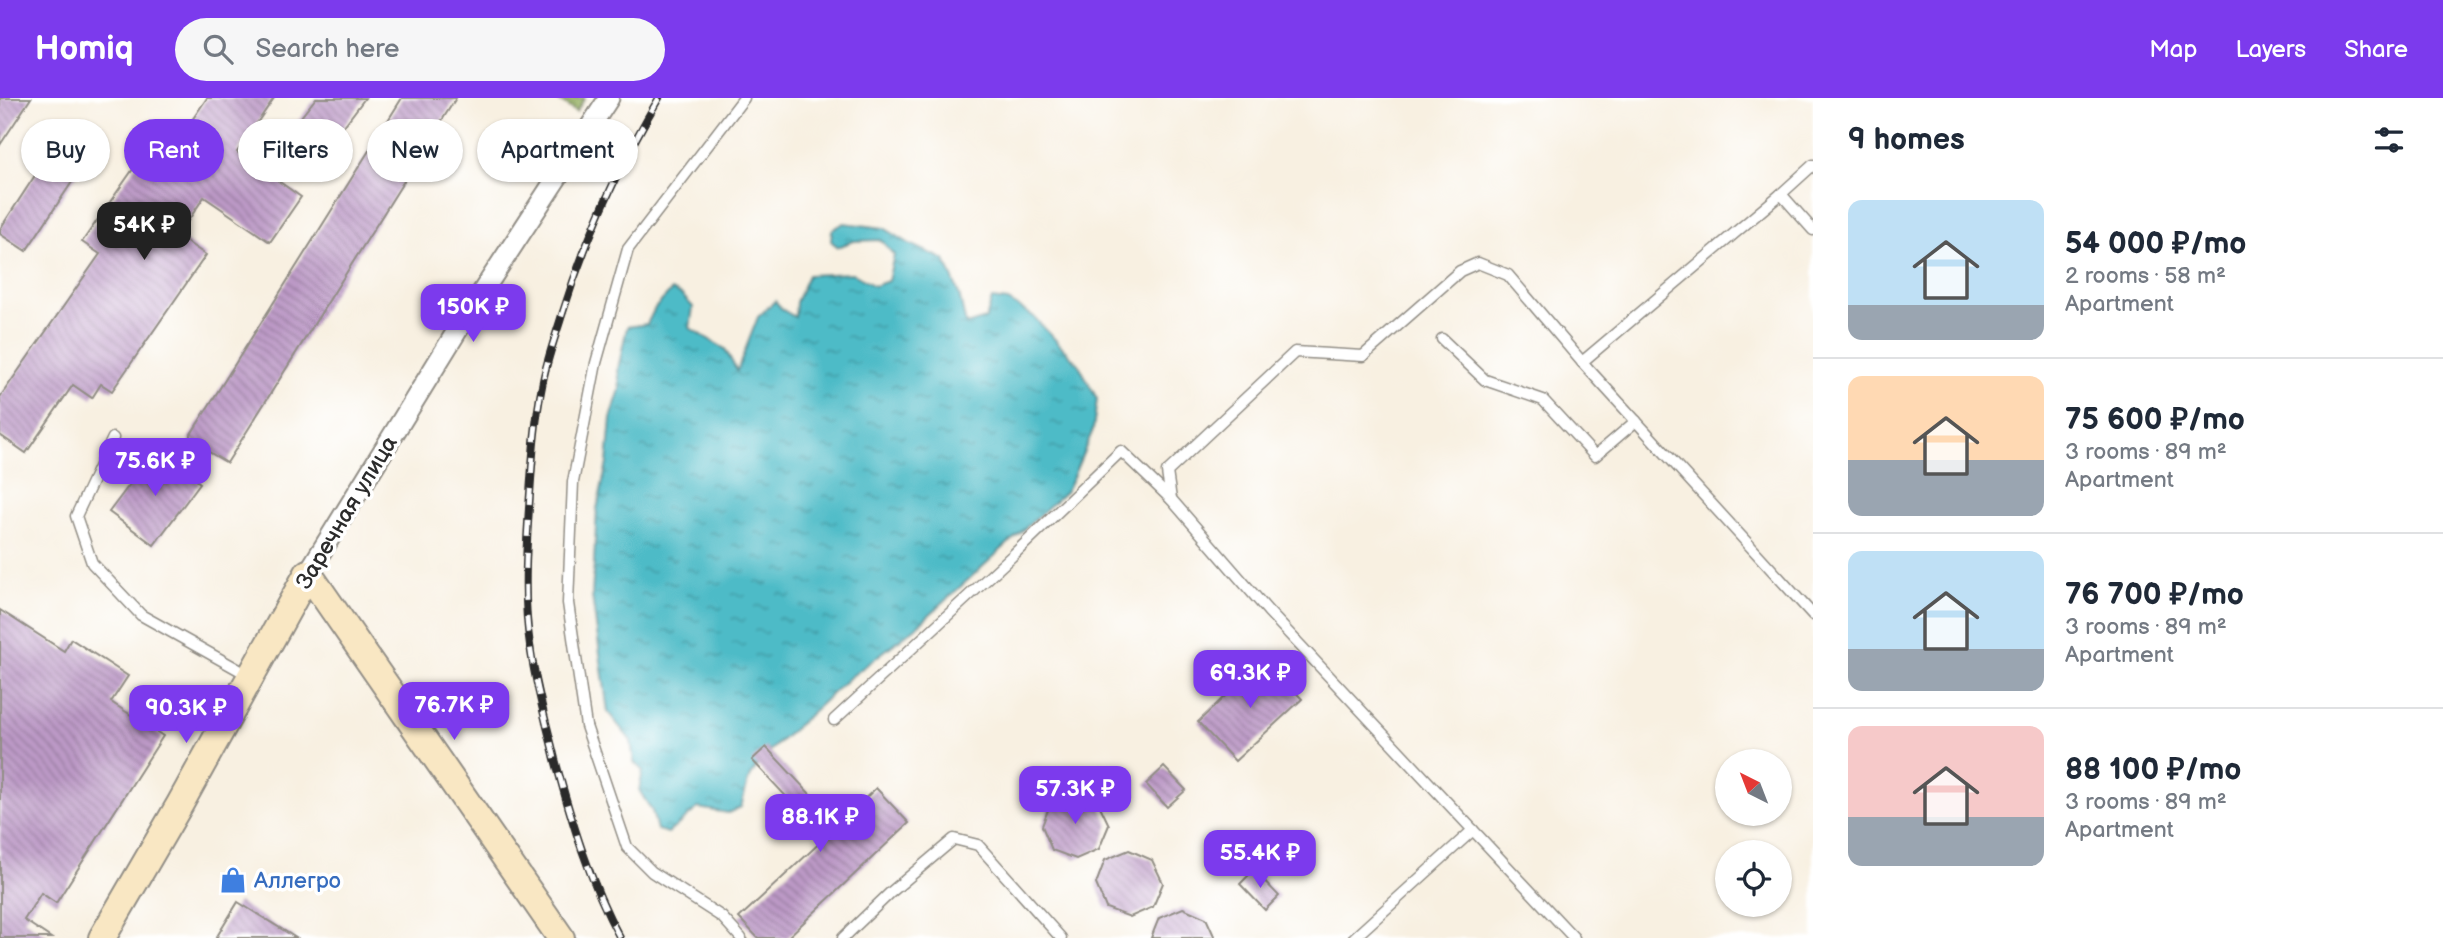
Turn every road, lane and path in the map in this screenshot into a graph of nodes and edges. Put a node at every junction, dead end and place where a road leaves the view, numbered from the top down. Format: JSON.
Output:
{"nodes":[{"id":1,"x":609,"y":98,"type":"edge"},
{"id":2,"x":744,"y":98,"type":"edge"},
{"id":3,"x":1813,"y":165,"type":"edge"},
{"id":4,"x":1781,"y":194,"type":"junction"},
{"id":5,"x":1813,"y":230,"type":"edge"},
{"id":6,"x":1442,"y":338,"type":"dead end"},
{"id":7,"x":1582,"y":362,"type":"junction"},
{"id":8,"x":1636,"y":421,"type":"junction"},
{"id":9,"x":113,"y":438,"type":"dead end"},
{"id":10,"x":1171,"y":499,"type":"junction"},
{"id":11,"x":308,"y":573,"type":"junction"},
{"id":12,"x":1813,"y":615,"type":"edge"},
{"id":13,"x":251,"y":677,"type":"junction"},
{"id":14,"x":834,"y":720,"type":"dead end"},
{"id":15,"x":1472,"y":830,"type":"junction"},
{"id":16,"x":102,"y":938,"type":"edge"},
{"id":17,"x":561,"y":938,"type":"edge"},
{"id":18,"x":741,"y":938,"type":"edge"},
{"id":19,"x":843,"y":938,"type":"edge"},
{"id":20,"x":1062,"y":938,"type":"edge"},
{"id":21,"x":1354,"y":938,"type":"edge"},
{"id":22,"x":1574,"y":938,"type":"edge"}],
"edges":[{"from":1,"to":11,"type":"street","name":"Заречная улица"},
{"from":2,"to":18,"type":"lane"},
{"from":3,"to":4,"type":"lane"},
{"from":4,"to":5,"type":"lane"},
{"from":4,"to":7,"type":"lane"},
{"from":6,"to":8,"type":"lane"},
{"from":7,"to":8,"type":"lane"},
{"from":7,"to":10,"type":"lane"},
{"from":8,"to":12,"type":"lane"},
{"from":9,"to":13,"type":"lane"},
{"from":10,"to":14,"type":"lane"},
{"from":10,"to":15,"type":"lane"},
{"from":11,"to":13,"type":"street","name":"Заречная улица"},
{"from":11,"to":17,"type":"street"},
{"from":13,"to":16,"type":"street","name":"Заречная улица"},
{"from":15,"to":21,"type":"lane"},
{"from":15,"to":22,"type":"lane"},
{"from":19,"to":20,"type":"lane"}]}
